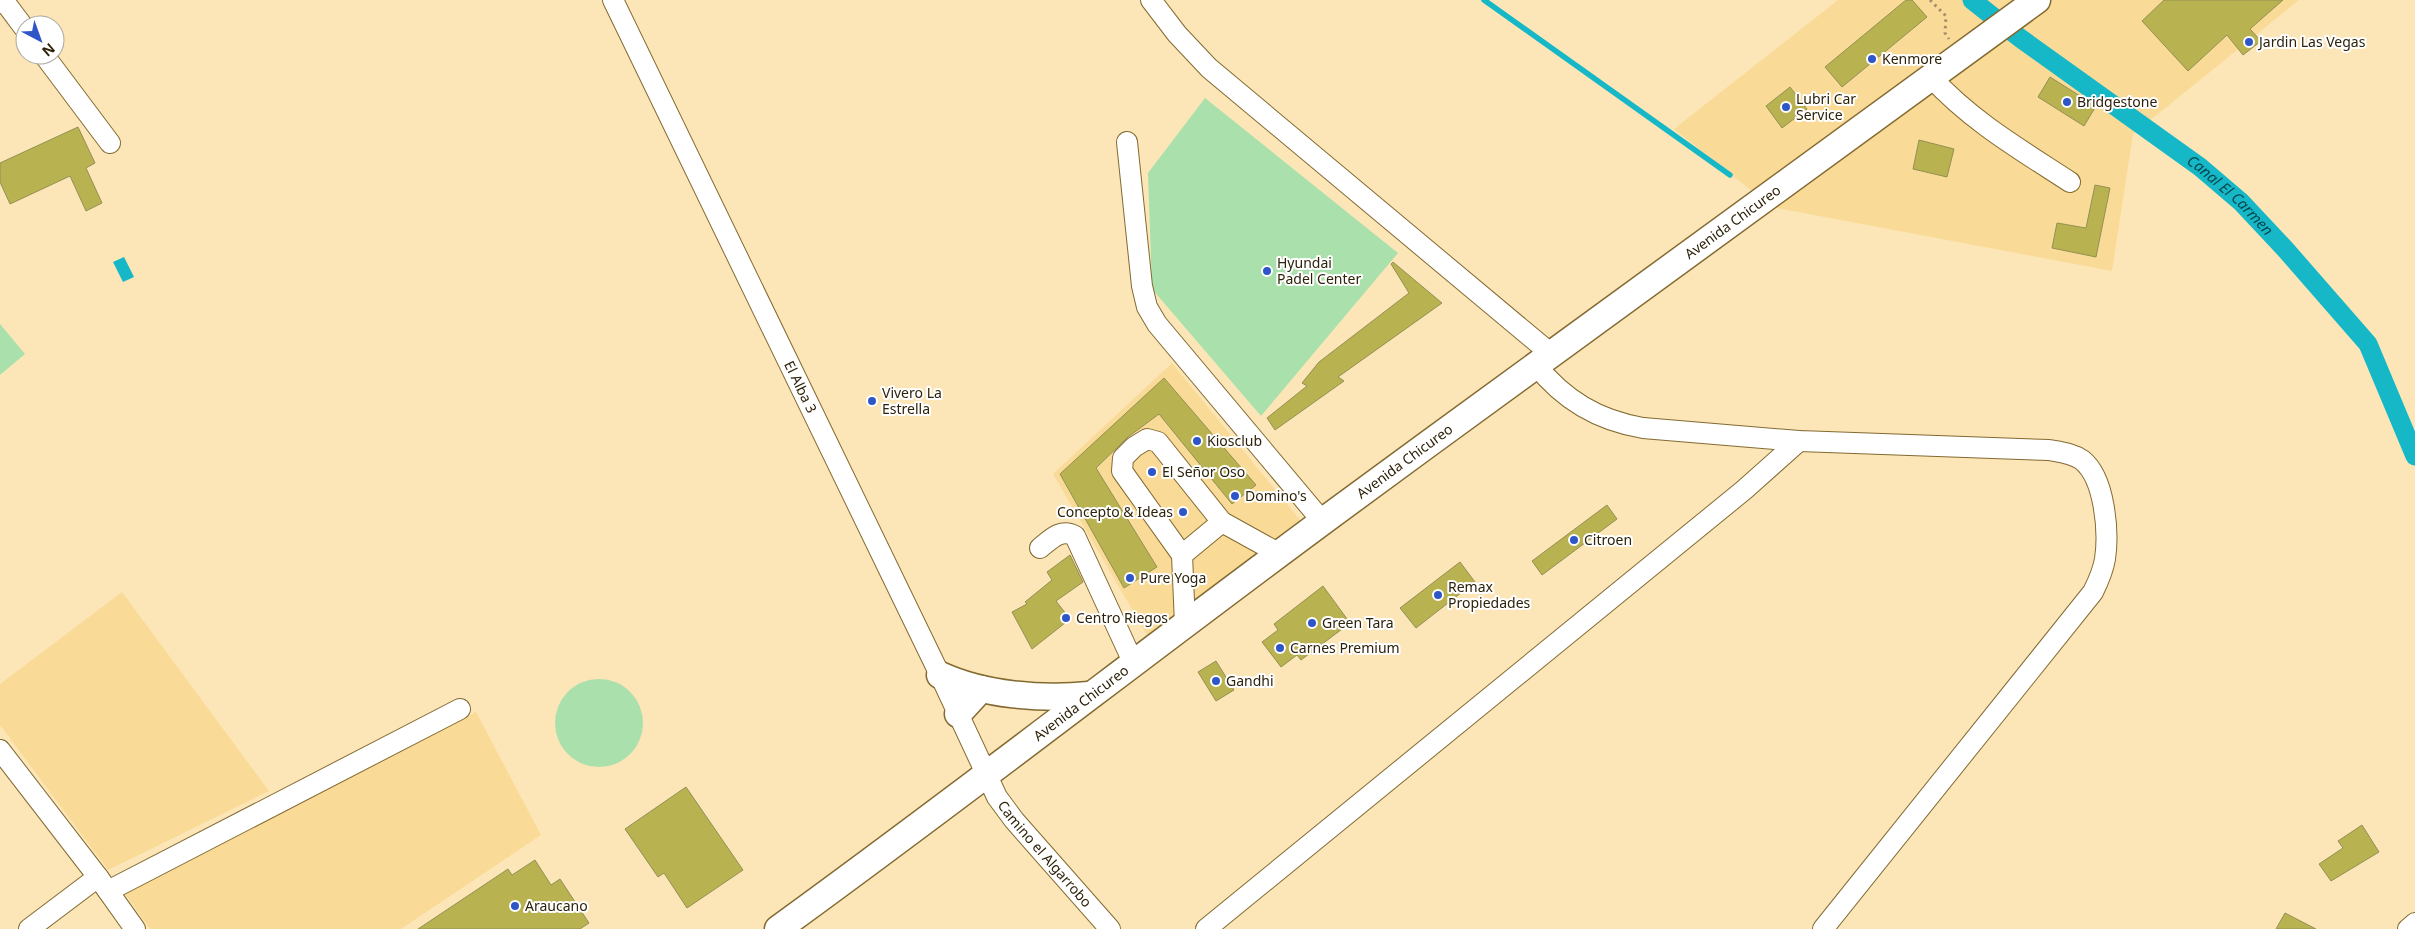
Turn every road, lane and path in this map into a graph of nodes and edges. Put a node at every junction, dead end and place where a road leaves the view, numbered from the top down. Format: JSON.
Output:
{"nodes":[{"id":1,"x":613,"y":0,"type":"edge"},
{"id":2,"x":1151,"y":0,"type":"edge"},
{"id":3,"x":1930,"y":0,"type":"edge"},
{"id":4,"x":2036,"y":0,"type":"edge"},
{"id":5,"x":3,"y":1,"type":"edge"},
{"id":6,"x":15,"y":16,"type":"edge"},
{"id":7,"x":1967,"y":52,"type":"junction"},
{"id":8,"x":52,"y":65,"type":"edge"},
{"id":9,"x":1931,"y":77,"type":"junction"},
{"id":10,"x":1127,"y":142,"type":"dead end"},
{"id":11,"x":110,"y":143,"type":"dead end"},
{"id":12,"x":2070,"y":182,"type":"dead end"},
{"id":13,"x":1542,"y":359,"type":"junction"},
{"id":14,"x":1799,"y":441,"type":"junction"},
{"id":15,"x":1222,"y":522,"type":"junction"},
{"id":16,"x":1323,"y":522,"type":"junction"},
{"id":17,"x":1040,"y":548,"type":"dead end"},
{"id":18,"x":1280,"y":554,"type":"junction"},
{"id":19,"x":1182,"y":555,"type":"junction"},
{"id":20,"x":1186,"y":624,"type":"junction"},
{"id":21,"x":1133,"y":662,"type":"junction"},
{"id":22,"x":940,"y":675,"type":"junction"},
{"id":23,"x":981,"y":689,"type":"junction"},
{"id":24,"x":1089,"y":695,"type":"junction"},
{"id":25,"x":460,"y":709,"type":"dead end"},
{"id":26,"x":958,"y":714,"type":"junction"},
{"id":27,"x":0,"y":750,"type":"edge"},
{"id":28,"x":986,"y":775,"type":"junction"},
{"id":29,"x":103,"y":884,"type":"junction"},
{"id":30,"x":2415,"y":923,"type":"edge"},
{"id":31,"x":29,"y":929,"type":"edge"},
{"id":32,"x":135,"y":929,"type":"edge"},
{"id":33,"x":778,"y":929,"type":"edge"},
{"id":34,"x":1110,"y":929,"type":"edge"},
{"id":35,"x":1206,"y":929,"type":"edge"},
{"id":36,"x":1822,"y":929,"type":"edge"},
{"id":37,"x":2408,"y":929,"type":"edge"}],
"edges":[{"from":1,"to":22,"type":"street","name":"El Alba 3"},
{"from":2,"to":13,"type":"street"},
{"from":3,"to":7,"type":"path"},
{"from":4,"to":7,"type":"main road","name":"Avenida Chicureo"},
{"from":5,"to":6,"type":"street"},
{"from":7,"to":9,"type":"main road","name":"Avenida Chicureo"},
{"from":8,"to":11,"type":"street"},
{"from":9,"to":12,"type":"street"},
{"from":9,"to":13,"type":"main road","name":"Avenida Chicureo"},
{"from":10,"to":16,"type":"street"},
{"from":13,"to":14,"type":"street"},
{"from":13,"to":16,"type":"main road","name":"Avenida Chicureo"},
{"from":14,"to":35,"type":"street"},
{"from":14,"to":36,"type":"street"},
{"from":15,"to":18,"type":"street"},
{"from":15,"to":19,"type":"street"},
{"from":15,"to":19,"type":"street"},
{"from":16,"to":18,"type":"main road","name":"Avenida Chicureo"},
{"from":17,"to":21,"type":"street"},
{"from":18,"to":20,"type":"main road","name":"Avenida Chicureo"},
{"from":19,"to":20,"type":"street"},
{"from":20,"to":21,"type":"main road","name":"Avenida Chicureo"},
{"from":21,"to":24,"type":"main road","name":"Avenida Chicureo"},
{"from":22,"to":23,"type":"main road"},
{"from":22,"to":26,"type":"street","name":"El Alba 3"},
{"from":23,"to":24,"type":"main road"},
{"from":23,"to":26,"type":"main road"},
{"from":24,"to":28,"type":"main road","name":"Avenida Chicureo"},
{"from":25,"to":29,"type":"street"},
{"from":26,"to":28,"type":"street","name":"El Alba 3"},
{"from":27,"to":29,"type":"street"},
{"from":28,"to":33,"type":"main road","name":"Avenida Chicureo"},
{"from":28,"to":34,"type":"street","name":"Camino el Algarrobo"},
{"from":29,"to":31,"type":"street"},
{"from":29,"to":32,"type":"street"},
{"from":30,"to":37,"type":"street"}]}
